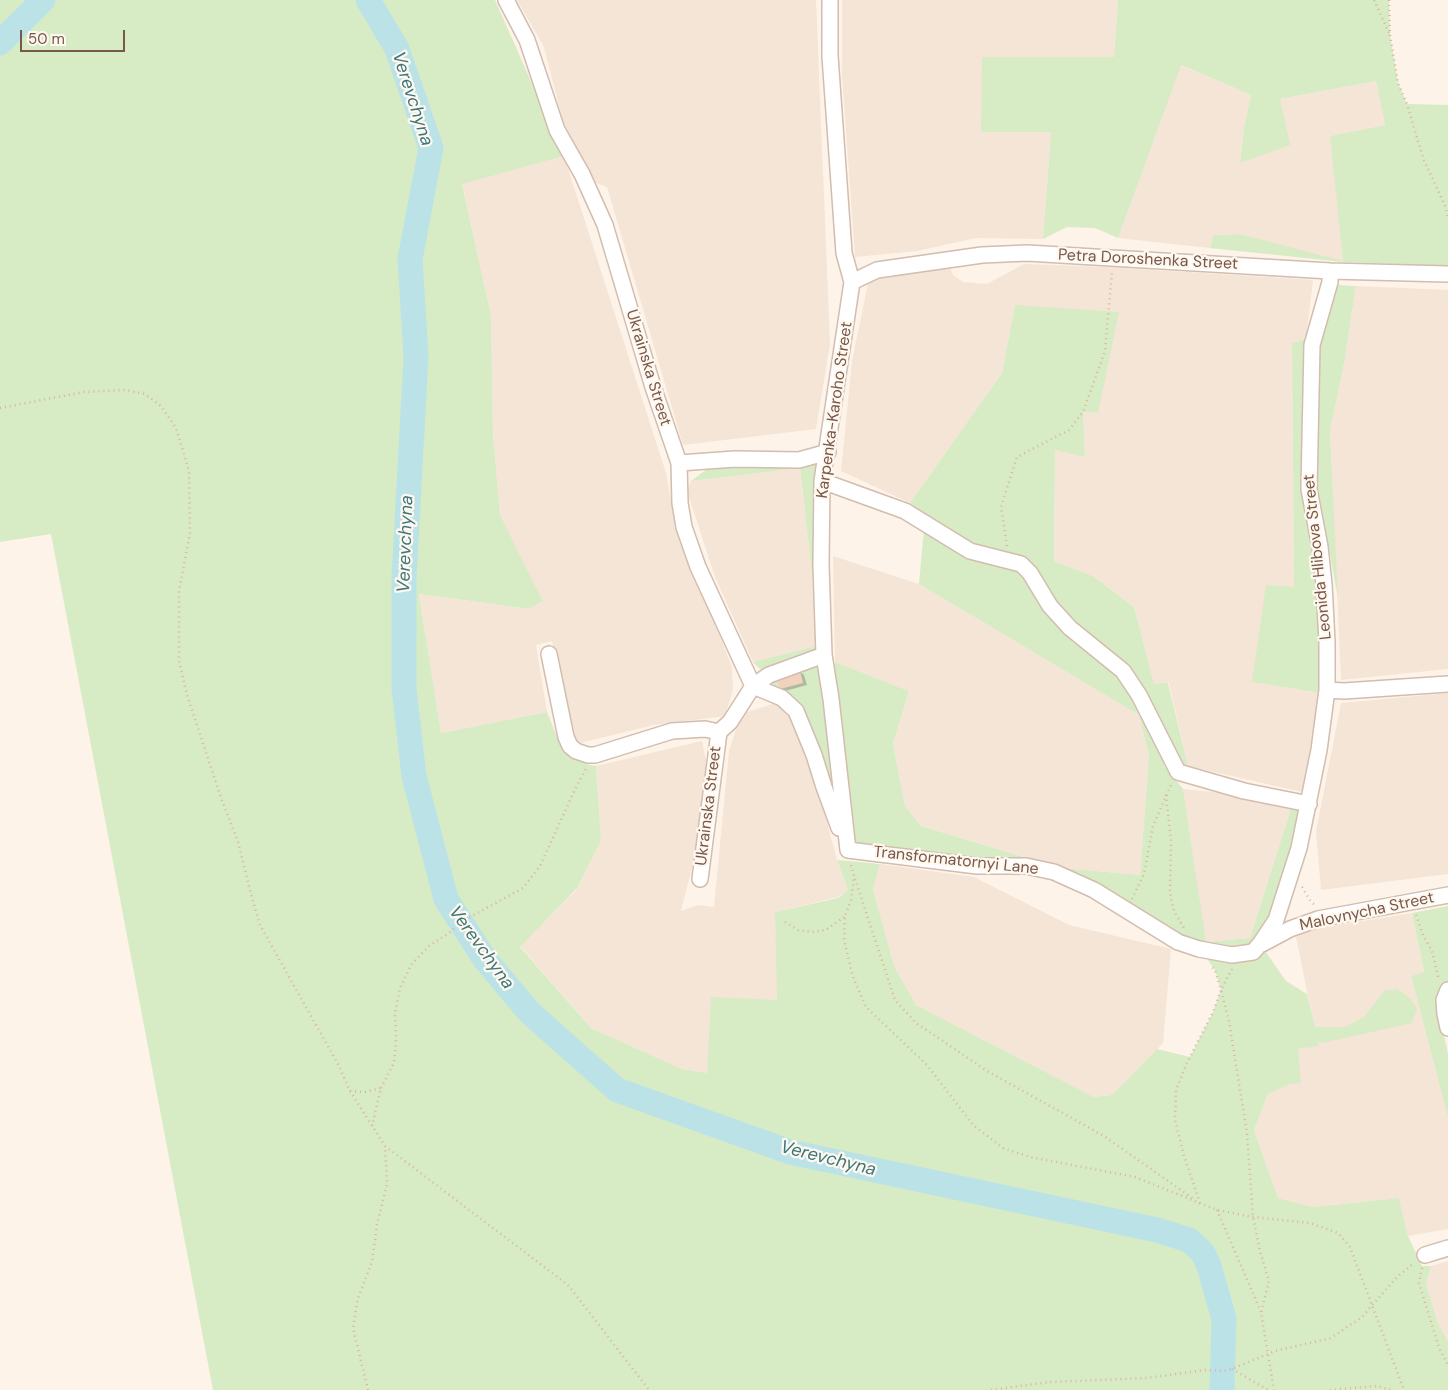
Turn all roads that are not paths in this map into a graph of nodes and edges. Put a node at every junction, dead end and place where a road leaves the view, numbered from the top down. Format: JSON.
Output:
{"nodes":[{"id":1,"x":506,"y":0,"type":"edge"},
{"id":2,"x":830,"y":0,"type":"edge"},
{"id":3,"x":1330,"y":270,"type":"junction"},
{"id":4,"x":1448,"y":274,"type":"edge"},
{"id":5,"x":852,"y":282,"type":"junction"},
{"id":6,"x":828,"y":452,"type":"junction"},
{"id":7,"x":679,"y":463,"type":"junction"},
{"id":8,"x":822,"y":481,"type":"junction"},
{"id":9,"x":548,"y":654,"type":"dead end"},
{"id":10,"x":824,"y":656,"type":"junction"},
{"id":11,"x":1448,"y":684,"type":"edge"},
{"id":12,"x":754,"y":686,"type":"junction"},
{"id":13,"x":1328,"y":690,"type":"junction"},
{"id":14,"x":719,"y":732,"type":"junction"},
{"id":15,"x":1309,"y":804,"type":"junction"},
{"id":16,"x":848,"y":850,"type":"junction"},
{"id":17,"x":700,"y":879,"type":"dead end"},
{"id":18,"x":1448,"y":895,"type":"edge"},
{"id":19,"x":1257,"y":948,"type":"junction"},
{"id":20,"x":1446,"y":995,"type":"edge"},
{"id":21,"x":1448,"y":1028,"type":"edge"},
{"id":22,"x":1448,"y":1248,"type":"edge"},
{"id":23,"x":1425,"y":1255,"type":"road end"}],
"edges":[{"from":1,"to":7,"type":"street","name":"Ukrainska Street"},
{"from":2,"to":5,"type":"street","name":"Karpenka-Karoho Street"},
{"from":3,"to":4,"type":"street","name":"Petra Doroshenka Street"},
{"from":3,"to":5,"type":"street","name":"Petra Doroshenka Street"},
{"from":3,"to":13,"type":"street","name":"Leonida Hlibova Street"},
{"from":5,"to":6,"type":"street","name":"Karpenka-Karoho Street"},
{"from":6,"to":7,"type":"street"},
{"from":6,"to":8,"type":"street","name":"Karpenka-Karoho Street"},
{"from":7,"to":12,"type":"street","name":"Ukrainska Street"},
{"from":8,"to":10,"type":"street","name":"Karpenka-Karoho Street"},
{"from":8,"to":15,"type":"street"},
{"from":9,"to":14,"type":"street","name":"Ukrainska Street"},
{"from":10,"to":12,"type":"street"},
{"from":10,"to":16,"type":"street","name":"Karpenka-Karoho Street"},
{"from":11,"to":13,"type":"street"},
{"from":12,"to":14,"type":"street","name":"Ukrainska Street"},
{"from":12,"to":16,"type":"street"},
{"from":13,"to":15,"type":"street","name":"Leonida Hlibova Street"},
{"from":14,"to":17,"type":"street","name":"Ukrainska Street"},
{"from":15,"to":19,"type":"street","name":"Leonida Hlibova Street"},
{"from":16,"to":19,"type":"street","name":"Transformatornyi Lane"},
{"from":18,"to":19,"type":"street","name":"Malovnycha Street"},
{"from":20,"to":21,"type":"street"},
{"from":22,"to":23,"type":"street"}]}
